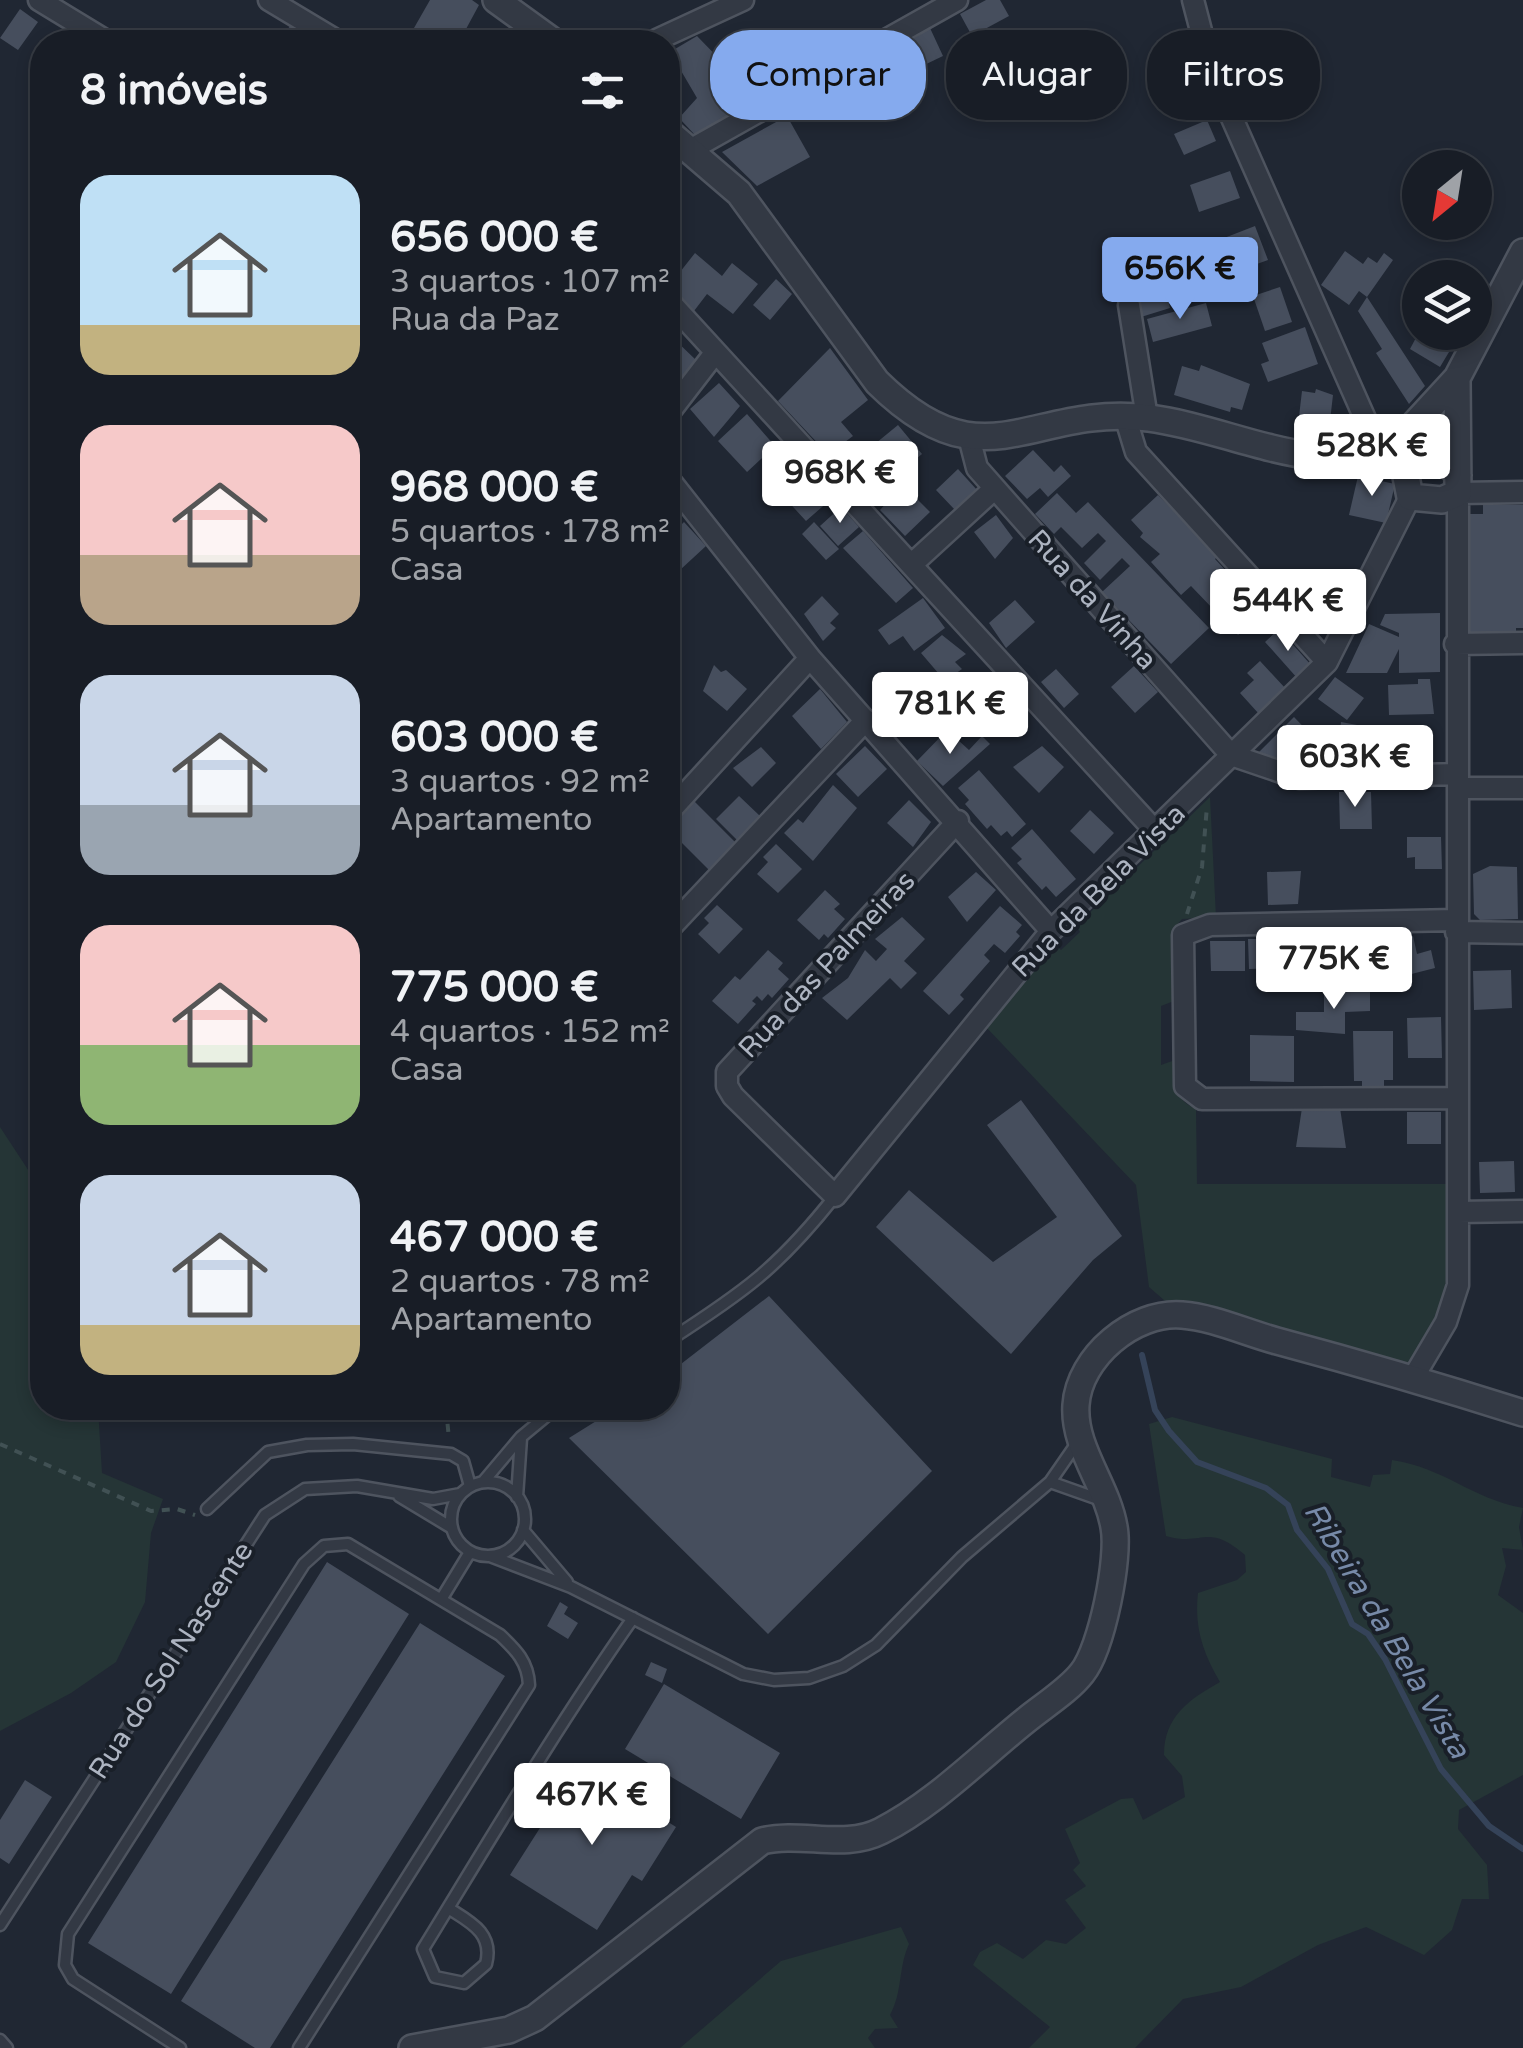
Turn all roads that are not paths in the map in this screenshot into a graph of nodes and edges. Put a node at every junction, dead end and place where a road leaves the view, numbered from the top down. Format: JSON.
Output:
{"nodes":[{"id":1,"x":40,"y":0,"type":"edge"},
{"id":2,"x":743,"y":0,"type":"edge"},
{"id":3,"x":957,"y":0,"type":"edge"},
{"id":4,"x":1193,"y":0,"type":"edge"},
{"id":5,"x":507,"y":3,"type":"edge"},
{"id":6,"x":283,"y":4,"type":"edge"},
{"id":7,"x":89,"y":30,"type":"edge"},
{"id":8,"x":321,"y":30,"type":"edge"},
{"id":9,"x":540,"y":30,"type":"edge"},
{"id":10,"x":678,"y":30,"type":"edge"},
{"id":11,"x":680,"y":142,"type":"edge"},
{"id":12,"x":690,"y":150,"type":"junction"},
{"id":13,"x":1523,"y":252,"type":"edge"},
{"id":14,"x":1512,"y":303,"type":"edge"},
{"id":15,"x":1130,"y":306,"type":"dead end"},
{"id":16,"x":680,"y":314,"type":"edge"},
{"id":17,"x":715,"y":353,"type":"junction"},
{"id":18,"x":1457,"y":378,"type":"junction"},
{"id":19,"x":680,"y":398,"type":"edge"},
{"id":20,"x":1136,"y":417,"type":"junction"},
{"id":21,"x":969,"y":437,"type":"junction"},
{"id":22,"x":1388,"y":445,"type":"junction"},
{"id":23,"x":1458,"y":484,"type":"junction"},
{"id":24,"x":994,"y":489,"type":"junction"},
{"id":25,"x":1523,"y":492,"type":"edge"},
{"id":26,"x":680,"y":493,"type":"edge"},
{"id":27,"x":1410,"y":498,"type":"junction"},
{"id":28,"x":910,"y":565,"type":"junction"},
{"id":29,"x":1523,"y":642,"type":"edge"},
{"id":30,"x":1455,"y":644,"type":"junction"},
{"id":31,"x":810,"y":658,"type":"junction"},
{"id":32,"x":1327,"y":662,"type":"junction"},
{"id":33,"x":866,"y":720,"type":"junction"},
{"id":34,"x":1231,"y":755,"type":"junction"},
{"id":35,"x":1458,"y":781,"type":"junction"},
{"id":36,"x":1523,"y":788,"type":"edge"},
{"id":37,"x":680,"y":800,"type":"edge"},
{"id":38,"x":958,"y":821,"type":"junction"},
{"id":39,"x":1156,"y":832,"type":"junction"},
{"id":40,"x":680,"y":917,"type":"edge"},
{"id":41,"x":1456,"y":926,"type":"junction"},
{"id":42,"x":1051,"y":931,"type":"junction"},
{"id":43,"x":1523,"y":933,"type":"edge"},
{"id":44,"x":1456,"y":1098,"type":"junction"},
{"id":45,"x":835,"y":1196,"type":"junction"},
{"id":46,"x":1523,"y":1211,"type":"edge"},
{"id":47,"x":1458,"y":1212,"type":"junction"},
{"id":48,"x":680,"y":1333,"type":"edge"},
{"id":49,"x":1413,"y":1378,"type":"junction"},
{"id":50,"x":1523,"y":1414,"type":"edge"},
{"id":51,"x":542,"y":1420,"type":"edge"},
{"id":52,"x":521,"y":1438,"type":"junction"},
{"id":53,"x":1080,"y":1438,"type":"junction"},
{"id":54,"x":483,"y":1482,"type":"junction"},
{"id":55,"x":1050,"y":1482,"type":"junction"},
{"id":56,"x":465,"y":1490,"type":"junction"},
{"id":57,"x":398,"y":1496,"type":"junction"},
{"id":58,"x":517,"y":1497,"type":"junction"},
{"id":59,"x":1106,"y":1503,"type":"junction"},
{"id":60,"x":207,"y":1509,"type":"road end"},
{"id":61,"x":452,"y":1528,"type":"junction"},
{"id":62,"x":523,"y":1530,"type":"junction"},
{"id":63,"x":470,"y":1552,"type":"junction"},
{"id":64,"x":490,"y":1556,"type":"junction"},
{"id":65,"x":571,"y":1587,"type":"junction"},
{"id":66,"x":442,"y":1598,"type":"junction"},
{"id":67,"x":632,"y":1618,"type":"junction"},
{"id":68,"x":448,"y":1908,"type":"junction"},
{"id":69,"x":0,"y":1925,"type":"edge"},
{"id":70,"x":0,"y":2040,"type":"edge"},
{"id":71,"x":7,"y":2048,"type":"edge"},
{"id":72,"x":180,"y":2048,"type":"edge"},
{"id":73,"x":300,"y":2048,"type":"edge"},
{"id":74,"x":412,"y":2048,"type":"edge"}],
"edges":[{"from":1,"to":7,"type":"street"},
{"from":2,"to":10,"type":"street"},
{"from":3,"to":12,"type":"street"},
{"from":4,"to":22,"type":"street"},
{"from":5,"to":9,"type":"street"},
{"from":6,"to":8,"type":"street"},
{"from":11,"to":12,"type":"street"},
{"from":12,"to":21,"type":"street"},
{"from":13,"to":14,"type":"street"},
{"from":14,"to":18,"type":"street"},
{"from":15,"to":20,"type":"street"},
{"from":16,"to":17,"type":"street"},
{"from":17,"to":19,"type":"street"},
{"from":17,"to":28,"type":"street"},
{"from":18,"to":22,"type":"street"},
{"from":18,"to":23,"type":"street"},
{"from":20,"to":21,"type":"street"},
{"from":20,"to":22,"type":"street"},
{"from":20,"to":32,"type":"street"},
{"from":21,"to":24,"type":"street","name":"Rua da Vinha"},
{"from":22,"to":23,"type":"street"},
{"from":22,"to":27,"type":"street"},
{"from":23,"to":25,"type":"street"},
{"from":23,"to":27,"type":"street"},
{"from":23,"to":30,"type":"street"},
{"from":24,"to":28,"type":"street"},
{"from":24,"to":34,"type":"street","name":"Rua da Vinha"},
{"from":26,"to":31,"type":"street"},
{"from":27,"to":32,"type":"street","name":"Rua da Bela Vista"},
{"from":28,"to":39,"type":"street"},
{"from":29,"to":30,"type":"street"},
{"from":30,"to":35,"type":"street"},
{"from":31,"to":33,"type":"street"},
{"from":31,"to":37,"type":"street"},
{"from":32,"to":34,"type":"street","name":"Rua da Bela Vista"},
{"from":33,"to":38,"type":"street"},
{"from":33,"to":40,"type":"street"},
{"from":34,"to":35,"type":"street"},
{"from":34,"to":39,"type":"street","name":"Rua da Bela Vista"},
{"from":35,"to":36,"type":"street"},
{"from":35,"to":41,"type":"street"},
{"from":38,"to":42,"type":"street"},
{"from":38,"to":45,"type":"street","name":"Rua das Palmeiras"},
{"from":39,"to":42,"type":"street","name":"Rua da Bela Vista"},
{"from":41,"to":43,"type":"street"},
{"from":41,"to":44,"type":"street"},
{"from":41,"to":44,"type":"street"},
{"from":42,"to":45,"type":"street","name":"Rua da Bela Vista"},
{"from":44,"to":47,"type":"street"},
{"from":45,"to":48,"type":"lane","name":"Rua da Bela Vista"},
{"from":46,"to":47,"type":"street"},
{"from":47,"to":49,"type":"street"},
{"from":49,"to":50,"type":"street"},
{"from":49,"to":53,"type":"street"},
{"from":51,"to":52,"type":"lane"},
{"from":52,"to":54,"type":"lane"},
{"from":52,"to":58,"type":"lane"},
{"from":53,"to":55,"type":"lane"},
{"from":53,"to":59,"type":"street"},
{"from":54,"to":56,"type":"lane"},
{"from":54,"to":58,"type":"lane"},
{"from":55,"to":59,"type":"lane"},
{"from":55,"to":67,"type":"lane"},
{"from":56,"to":57,"type":"lane"},
{"from":56,"to":60,"type":"lane"},
{"from":56,"to":61,"type":"lane"},
{"from":57,"to":61,"type":"lane"},
{"from":57,"to":69,"type":"lane","name":"Rua do Sol Nascente"},
{"from":58,"to":62,"type":"lane"},
{"from":59,"to":74,"type":"street"},
{"from":61,"to":63,"type":"lane"},
{"from":62,"to":64,"type":"lane"},
{"from":62,"to":65,"type":"lane"},
{"from":63,"to":64,"type":"lane"},
{"from":63,"to":66,"type":"lane"},
{"from":64,"to":65,"type":"lane"},
{"from":65,"to":67,"type":"lane"},
{"from":66,"to":72,"type":"lane"},
{"from":66,"to":73,"type":"lane"},
{"from":67,"to":68,"type":"lane"},
{"from":68,"to":68,"type":"lane"},
{"from":70,"to":71,"type":"lane"}]}
